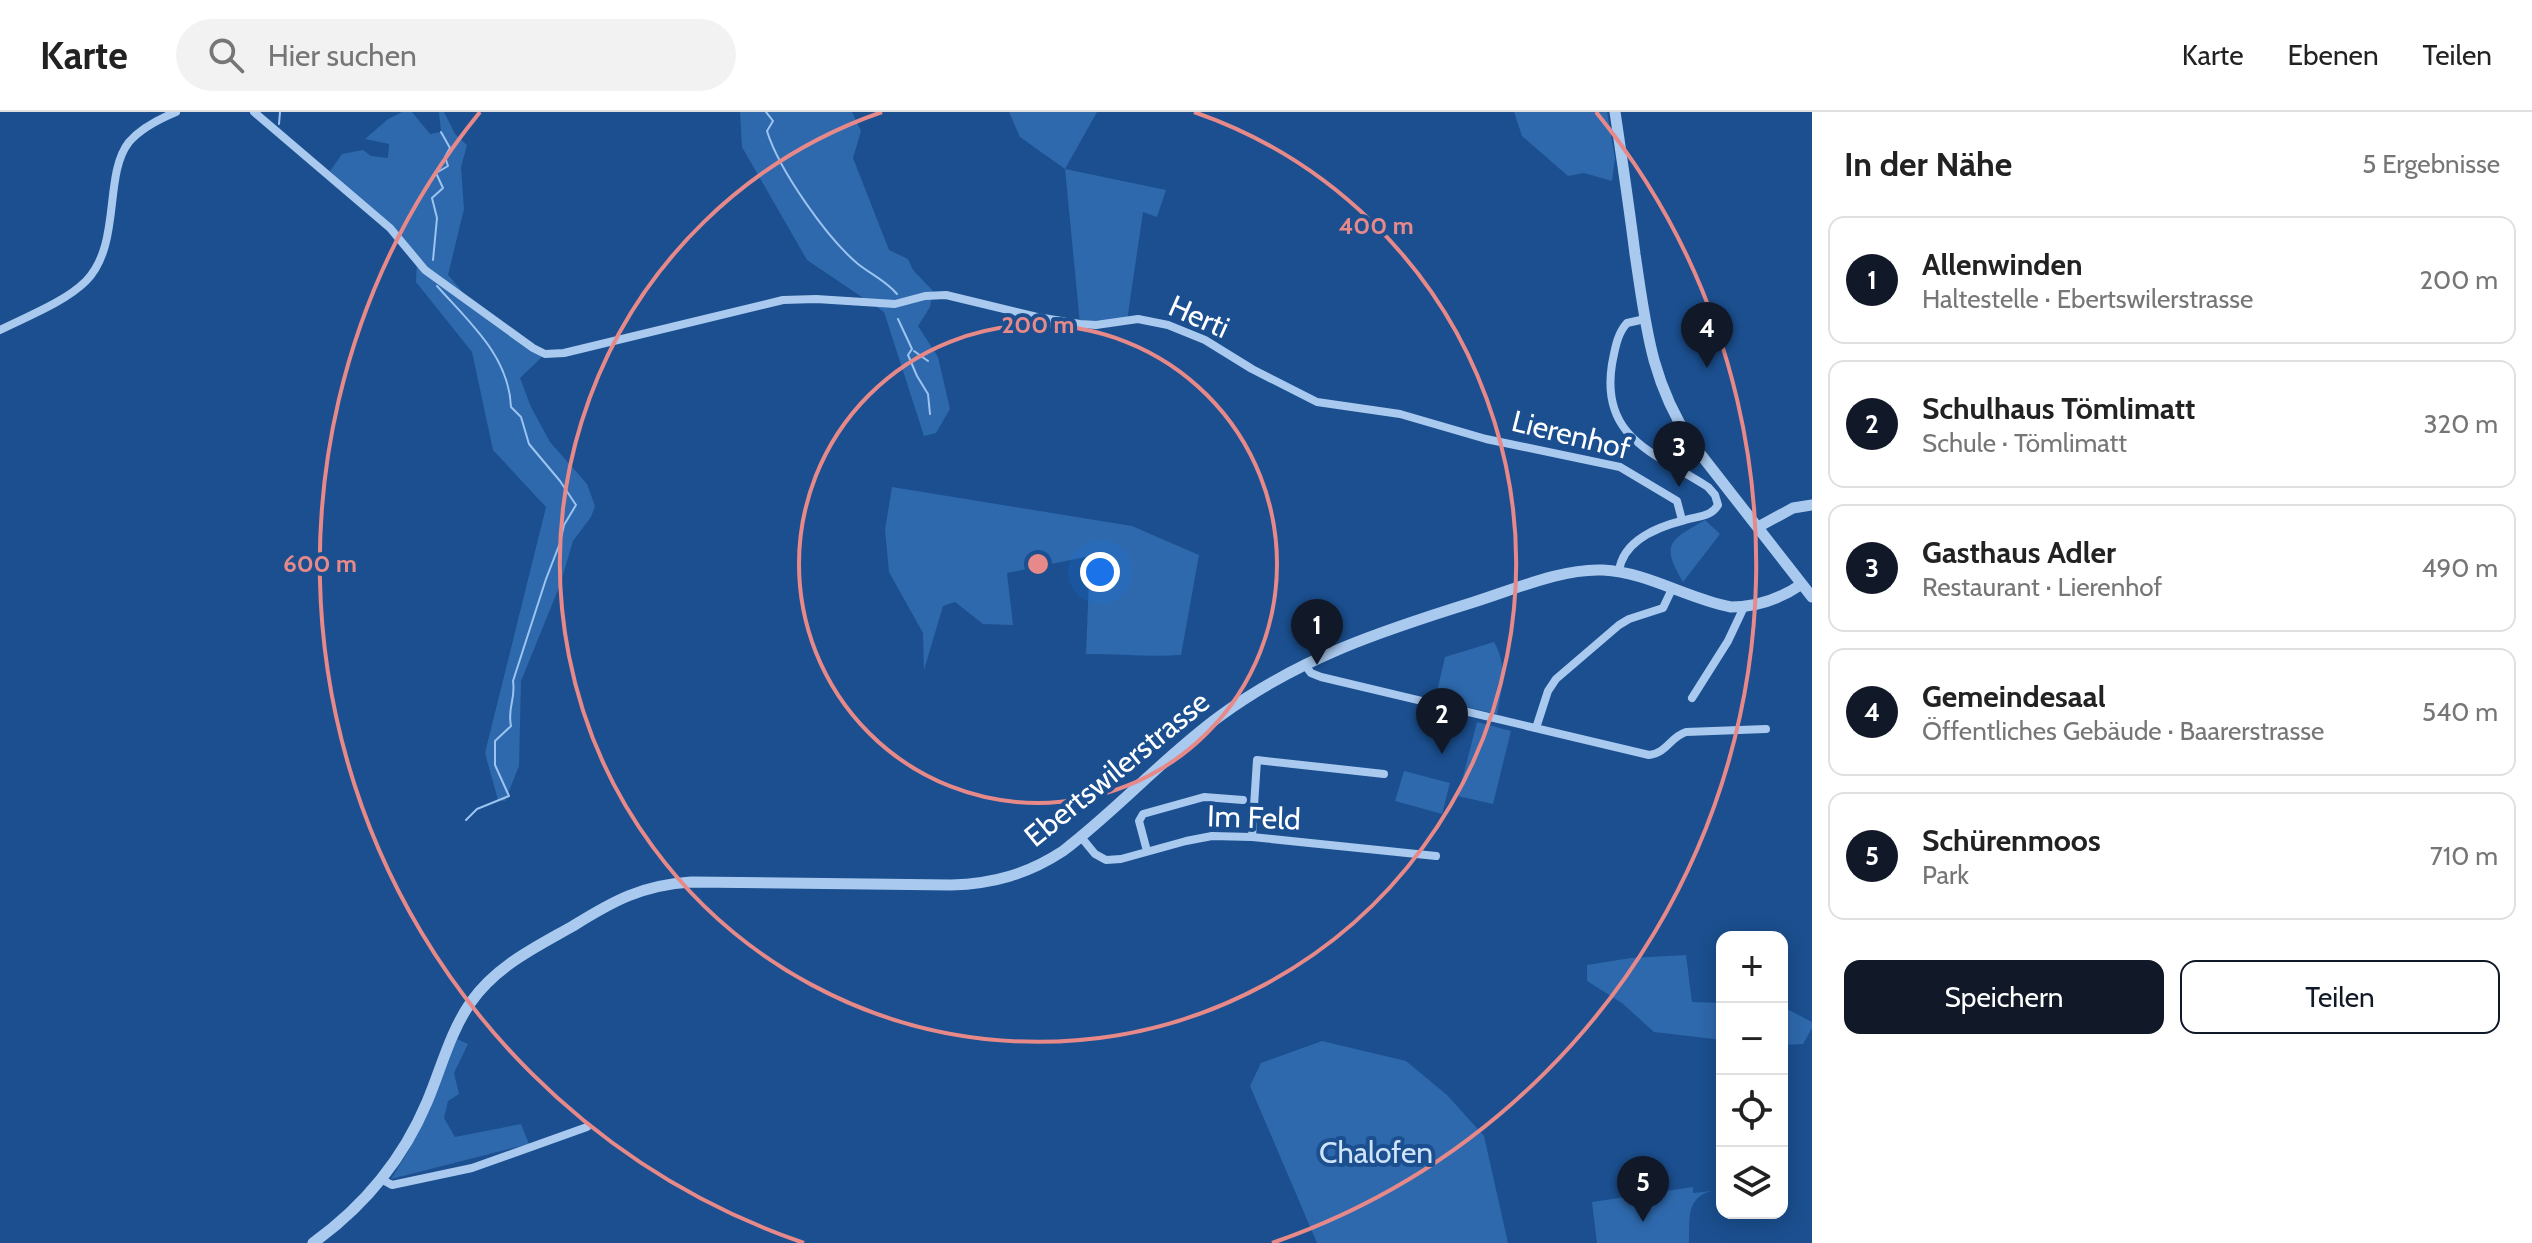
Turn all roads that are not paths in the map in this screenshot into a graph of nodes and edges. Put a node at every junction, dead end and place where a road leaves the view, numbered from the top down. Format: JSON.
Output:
{"nodes":[{"id":1,"x":176,"y":112,"type":"edge"},
{"id":2,"x":254,"y":112,"type":"edge"},
{"id":3,"x":1615,"y":112,"type":"edge"},
{"id":4,"x":1645,"y":319,"type":"junction"},
{"id":5,"x":0,"y":330,"type":"edge"},
{"id":6,"x":1428,"y":422,"type":"joint"},
{"id":7,"x":1812,"y":505,"type":"edge"},
{"id":8,"x":1682,"y":520,"type":"junction"},
{"id":9,"x":1758,"y":527,"type":"junction"},
{"id":10,"x":1619,"y":571,"type":"junction"},
{"id":11,"x":1802,"y":584,"type":"junction"},
{"id":12,"x":1672,"y":589,"type":"junction"},
{"id":13,"x":1812,"y":597,"type":"edge"},
{"id":14,"x":1744,"y":607,"type":"junction"},
{"id":15,"x":1304,"y":664,"type":"junction"},
{"id":16,"x":1692,"y":698,"type":"dead end"},
{"id":17,"x":1536,"y":728,"type":"junction"},
{"id":18,"x":1766,"y":729,"type":"dead end"},
{"id":19,"x":1384,"y":774,"type":"dead end"},
{"id":20,"x":1243,"y":800,"type":"dead end"},
{"id":21,"x":1081,"y":837,"type":"junction"},
{"id":22,"x":1252,"y":837,"type":"junction"},
{"id":23,"x":1147,"y":851,"type":"junction"},
{"id":24,"x":1436,"y":856,"type":"dead end"},
{"id":25,"x":587,"y":1127,"type":"dead end"},
{"id":26,"x":381,"y":1179,"type":"junction"},
{"id":27,"x":313,"y":1243,"type":"edge"}],
"edges":[{"from":1,"to":5,"type":"street"},
{"from":2,"to":6,"type":"street","name":"Herti"},
{"from":3,"to":4,"type":"street"},
{"from":4,"to":8,"type":"street","name":"Lierenhof"},
{"from":4,"to":9,"type":"street"},
{"from":6,"to":8,"type":"street","name":"Lierenhof"},
{"from":7,"to":9,"type":"street"},
{"from":8,"to":10,"type":"street","name":"Lierenhof"},
{"from":9,"to":11,"type":"street"},
{"from":10,"to":12,"type":"street","name":"Ebertswilerstrasse"},
{"from":10,"to":15,"type":"street","name":"Ebertswilerstrasse"},
{"from":11,"to":13,"type":"street"},
{"from":11,"to":14,"type":"street","name":"Ebertswilerstrasse"},
{"from":12,"to":14,"type":"street","name":"Ebertswilerstrasse"},
{"from":12,"to":17,"type":"street"},
{"from":14,"to":16,"type":"street"},
{"from":15,"to":17,"type":"street"},
{"from":15,"to":21,"type":"street","name":"Ebertswilerstrasse"},
{"from":17,"to":18,"type":"street"},
{"from":19,"to":22,"type":"street"},
{"from":20,"to":23,"type":"street"},
{"from":21,"to":23,"type":"street","name":"Im Feld"},
{"from":21,"to":26,"type":"street","name":"Ebertswilerstrasse"},
{"from":22,"to":23,"type":"street","name":"Im Feld"},
{"from":22,"to":24,"type":"street","name":"Im Feld"},
{"from":25,"to":26,"type":"street"},
{"from":26,"to":27,"type":"street","name":"Ebertswilerstrasse"}]}
